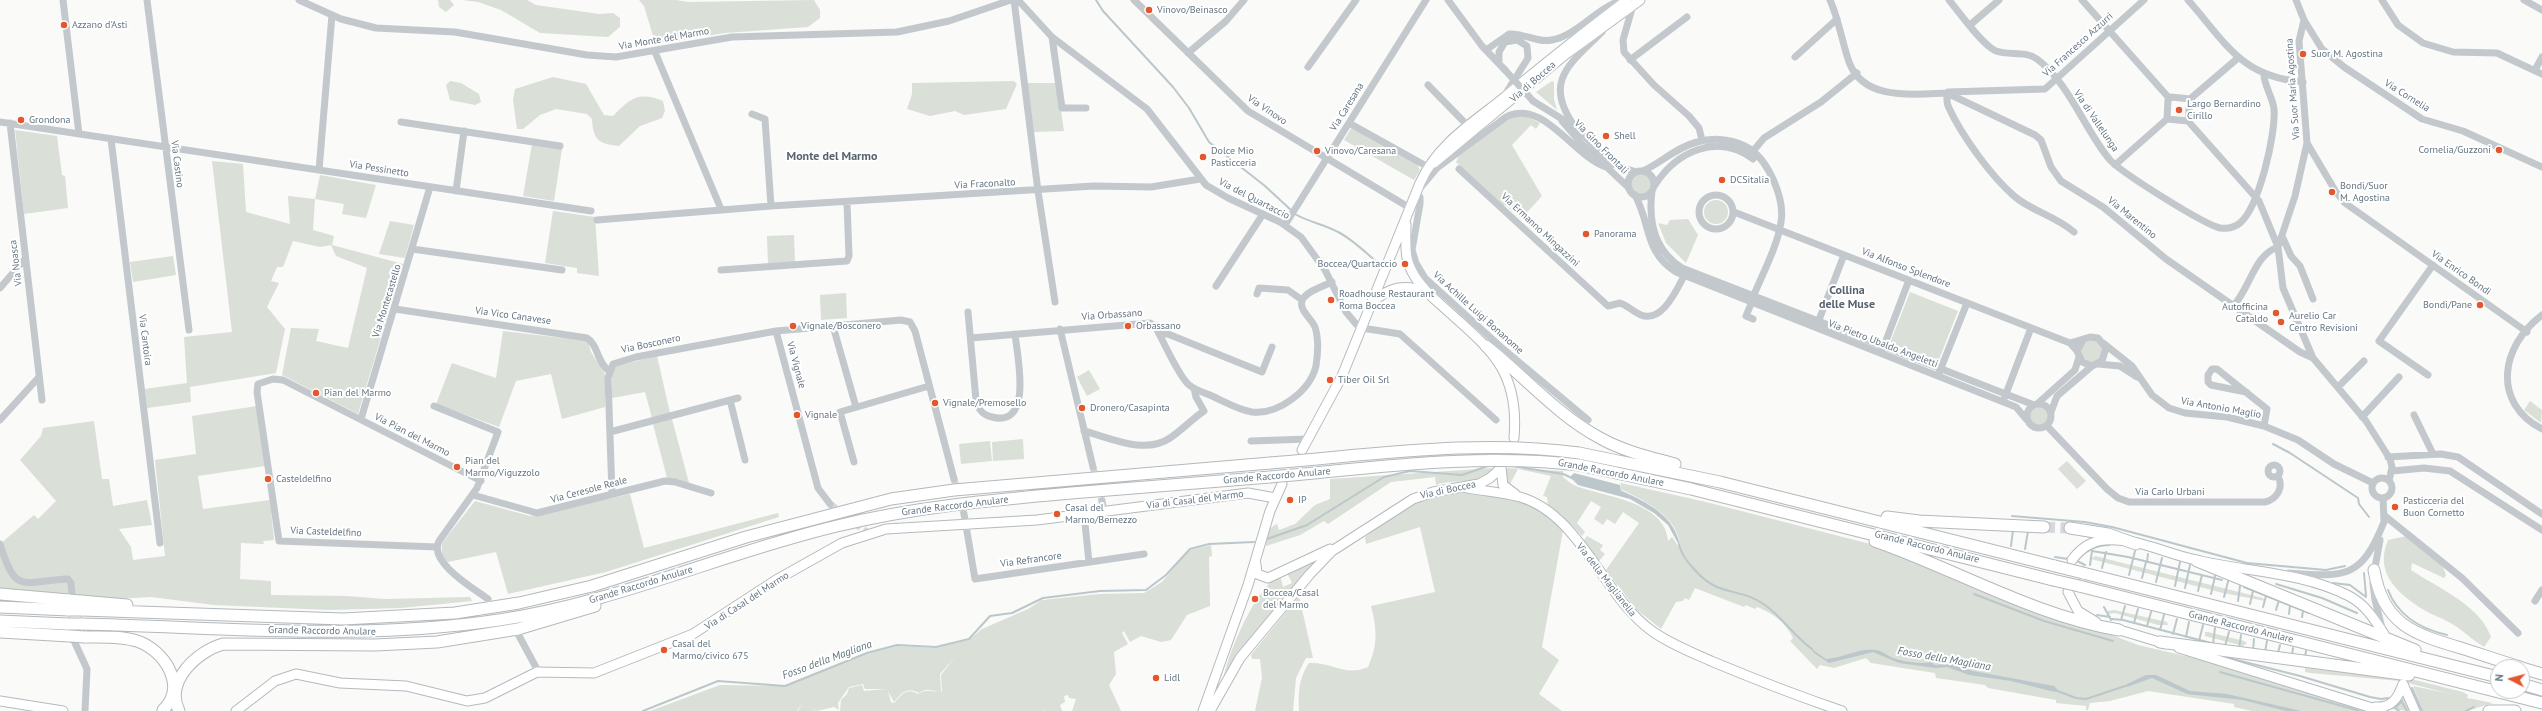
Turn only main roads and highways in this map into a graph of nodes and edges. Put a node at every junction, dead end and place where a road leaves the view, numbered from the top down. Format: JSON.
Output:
{"nodes":[{"id":1,"x":1633,"y":2,"type":"edge"},
{"id":2,"x":1428,"y":167,"type":"junction"},
{"id":3,"x":1406,"y":219,"type":"junction"},
{"id":4,"x":1425,"y":291,"type":"junction"},
{"id":5,"x":1372,"y":303,"type":"junction"},
{"id":6,"x":1486,"y":346,"type":"junction"},
{"id":7,"x":1514,"y":438,"type":"dead end"},
{"id":8,"x":1302,"y":450,"type":"dead end"},
{"id":9,"x":1720,"y":482,"type":"junction"},
{"id":10,"x":1282,"y":484,"type":"dead end"},
{"id":11,"x":1463,"y":487,"type":"junction"},
{"id":12,"x":1520,"y":497,"type":"junction"},
{"id":13,"x":1275,"y":498,"type":"junction"},
{"id":14,"x":1842,"y":512,"type":"junction"},
{"id":15,"x":2044,"y":527,"type":"tunnel mouth"},
{"id":16,"x":1847,"y":528,"type":"junction"},
{"id":17,"x":2070,"y":528,"type":"tunnel mouth"},
{"id":18,"x":2136,"y":544,"type":"junction"},
{"id":19,"x":1341,"y":545,"type":"junction"},
{"id":20,"x":1256,"y":559,"type":"junction"},
{"id":21,"x":2072,"y":560,"type":"dead end"},
{"id":22,"x":2197,"y":561,"type":"junction"},
{"id":23,"x":2374,"y":570,"type":"road end"},
{"id":24,"x":629,"y":590,"type":"junction"},
{"id":25,"x":2068,"y":592,"type":"dead end"},
{"id":26,"x":0,"y":594,"type":"edge"},
{"id":27,"x":75,"y":603,"type":"junction"},
{"id":28,"x":0,"y":607,"type":"edge"},
{"id":29,"x":0,"y":621,"type":"edge"},
{"id":30,"x":2119,"y":630,"type":"junction"},
{"id":31,"x":0,"y":632,"type":"edge"},
{"id":32,"x":2384,"y":634,"type":"road end"},
{"id":33,"x":2160,"y":642,"type":"junction"},
{"id":34,"x":2495,"y":659,"type":"edge"},
{"id":35,"x":2464,"y":668,"type":"junction"},
{"id":36,"x":2530,"y":670,"type":"edge"},
{"id":37,"x":2542,"y":674,"type":"edge"},
{"id":38,"x":2490,"y":675,"type":"edge"},
{"id":39,"x":2442,"y":677,"type":"junction"},
{"id":40,"x":2530,"y":686,"type":"edge"},
{"id":41,"x":2542,"y":690,"type":"edge"},
{"id":42,"x":0,"y":701,"type":"edge"},
{"id":43,"x":2542,"y":703,"type":"edge"},
{"id":44,"x":2368,"y":706,"type":"junction"},
{"id":45,"x":63,"y":711,"type":"edge"},
{"id":46,"x":162,"y":711,"type":"edge"},
{"id":47,"x":175,"y":711,"type":"edge"},
{"id":48,"x":179,"y":711,"type":"edge"},
{"id":49,"x":236,"y":711,"type":"edge"},
{"id":50,"x":1203,"y":711,"type":"edge"},
{"id":51,"x":1210,"y":711,"type":"edge"},
{"id":52,"x":1842,"y":711,"type":"edge"},
{"id":53,"x":2382,"y":711,"type":"edge"},
{"id":54,"x":2415,"y":711,"type":"edge"},
{"id":55,"x":2489,"y":711,"type":"edge"},
{"id":56,"x":2515,"y":711,"type":"edge"}],
"edges":[{"from":1,"to":2,"type":"main road","name":"Via di Boccea"},
{"from":1,"to":2,"type":"main road","name":"Via di Boccea"},
{"from":2,"to":3,"type":"main road","name":"Via di Boccea"},
{"from":3,"to":4,"type":"main road","name":"Via di Boccea"},
{"from":3,"to":5,"type":"main road","name":"Via di Boccea"},
{"from":4,"to":5,"type":"main road","name":"Via di Boccea"},
{"from":4,"to":6,"type":"main road","name":"Via di Boccea"},
{"from":5,"to":8,"type":"main road","name":"Via di Boccea"},
{"from":6,"to":7,"type":"main road","name":"Via di Boccea"},
{"from":6,"to":9,"type":"highway"},
{"from":9,"to":14,"type":"highway","name":"Grande Raccordo Anulare"},
{"from":9,"to":27,"type":"highway","name":"Grande Raccordo Anulare","bridge":true},
{"from":10,"to":13,"type":"main road"},
{"from":11,"to":12,"type":"main road","name":"Via della Maglianella"},
{"from":11,"to":12,"type":"main road","name":"Via di Boccea"},
{"from":11,"to":19,"type":"main road","name":"Via di Boccea"},
{"from":12,"to":52,"type":"main road","name":"Via della Maglianella"},
{"from":13,"to":20,"type":"main road"},
{"from":13,"to":49,"type":"main road","name":"Via di Casal del Marmo"},
{"from":14,"to":15,"type":"highway"},
{"from":14,"to":35,"type":"highway","name":"Grande Raccordo Anulare","bridge":true},
{"from":16,"to":24,"type":"highway","name":"Grande Raccordo Anulare","bridge":true},
{"from":16,"to":30,"type":"highway"},
{"from":16,"to":39,"type":"highway","name":"Grande Raccordo Anulare","bridge":true},
{"from":17,"to":18,"type":"highway"},
{"from":18,"to":21,"type":"main road"},
{"from":18,"to":22,"type":"main road"},
{"from":19,"to":20,"type":"main road","name":"Via di Boccea"},
{"from":19,"to":51,"type":"main road","name":"Via di Boccea"},
{"from":20,"to":50,"type":"main road"},
{"from":22,"to":32,"type":"main road"},
{"from":22,"to":35,"type":"highway"},
{"from":23,"to":34,"type":"highway"},
{"from":24,"to":29,"type":"highway","name":"Grande Raccordo Anulare","bridge":true},
{"from":24,"to":48,"type":"highway"},
{"from":25,"to":30,"type":"main road"},
{"from":26,"to":27,"type":"highway"},
{"from":27,"to":28,"type":"highway","name":"Grande Raccordo Anulare"},
{"from":30,"to":33,"type":"main road"},
{"from":31,"to":46,"type":"highway","bridge":true},
{"from":33,"to":39,"type":"highway"},
{"from":33,"to":44,"type":"main road"},
{"from":35,"to":38,"type":"highway","name":"Grande Raccordo Anulare"},
{"from":36,"to":37,"type":"highway"},
{"from":39,"to":43,"type":"highway","name":"Grande Raccordo Anulare"},
{"from":40,"to":41,"type":"highway"},
{"from":42,"to":45,"type":"main road"},
{"from":44,"to":53,"type":"main road"},
{"from":44,"to":54,"type":"main road"},
{"from":46,"to":47,"type":"main road"},
{"from":55,"to":56,"type":"highway"}]}
